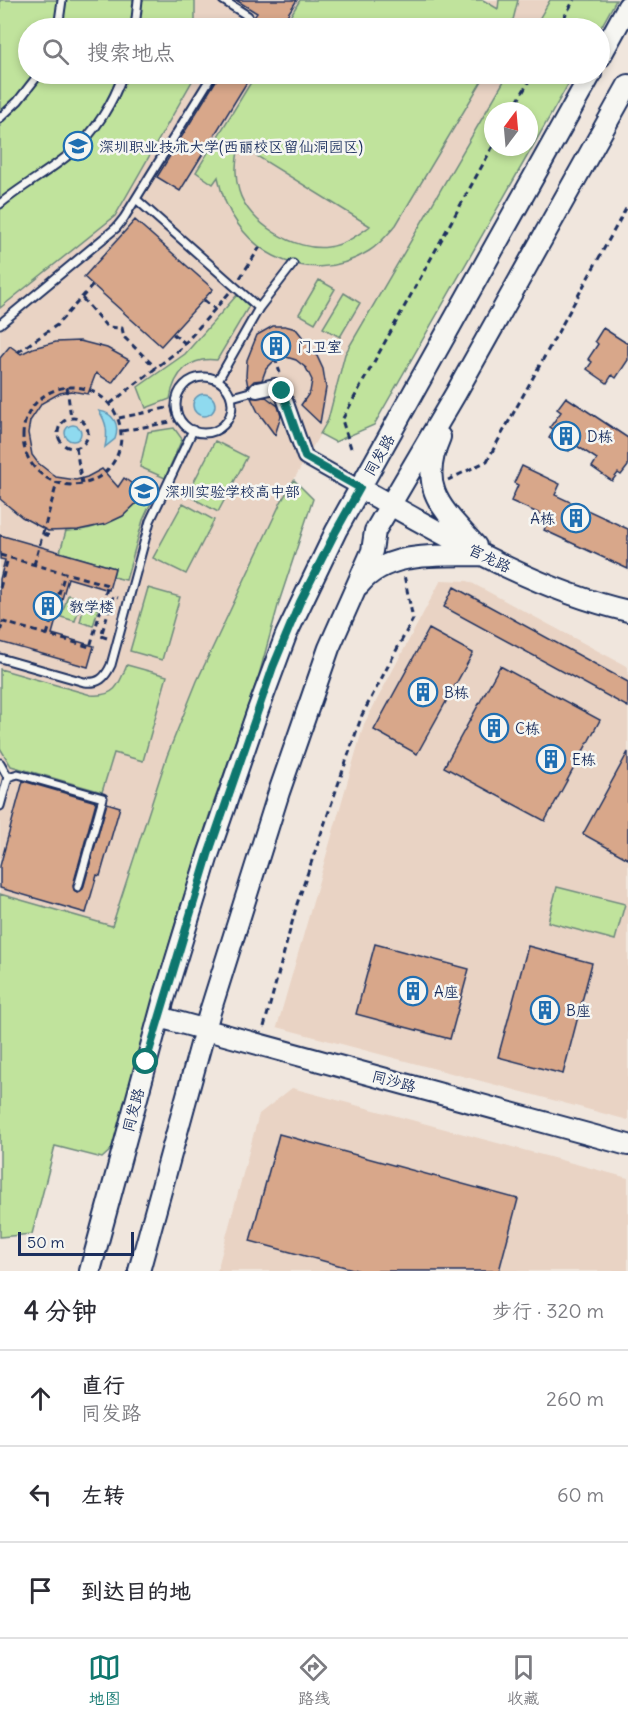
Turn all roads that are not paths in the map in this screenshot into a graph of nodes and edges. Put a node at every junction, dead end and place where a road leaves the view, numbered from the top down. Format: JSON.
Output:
{"nodes":[{"id":1,"x":62,"y":0,"type":"edge"},
{"id":2,"x":138,"y":0,"type":"edge"},
{"id":3,"x":223,"y":0,"type":"edge"},
{"id":4,"x":628,"y":6,"type":"edge"},
{"id":5,"x":59,"y":18,"type":"edge"},
{"id":6,"x":136,"y":18,"type":"edge"},
{"id":7,"x":247,"y":18,"type":"edge"},
{"id":8,"x":610,"y":39,"type":"edge"},
{"id":9,"x":31,"y":84,"type":"edge"},
{"id":10,"x":118,"y":84,"type":"edge"},
{"id":11,"x":207,"y":84,"type":"edge"},
{"id":12,"x":585,"y":84,"type":"edge"},
{"id":13,"x":628,"y":86,"type":"edge"},
{"id":14,"x":0,"y":118,"type":"edge"},
{"id":15,"x":136,"y":199,"type":"junction"},
{"id":16,"x":0,"y":204,"type":"edge"},
{"id":17,"x":292,"y":264,"type":"dead end"},
{"id":18,"x":259,"y":308,"type":"junction"},
{"id":19,"x":0,"y":324,"type":"edge"},
{"id":20,"x":218,"y":380,"type":"junction"},
{"id":21,"x":257,"y":390,"type":"joint"},
{"id":22,"x":456,"y":393,"type":"junction"},
{"id":23,"x":232,"y":397,"type":"junction"},
{"id":24,"x":193,"y":430,"type":"junction"},
{"id":25,"x":360,"y":488,"type":"junction"},
{"id":26,"x":390,"y":505,"type":"junction"},
{"id":27,"x":484,"y":555,"type":"junction"},
{"id":28,"x":354,"y":592,"type":"junction"},
{"id":29,"x":628,"y":611,"type":"edge"},
{"id":30,"x":0,"y":658,"type":"edge"},
{"id":31,"x":0,"y":763,"type":"edge"},
{"id":32,"x":8,"y":777,"type":"junction"},
{"id":33,"x":0,"y":806,"type":"edge"},
{"id":34,"x":78,"y":887,"type":"dead end"},
{"id":35,"x":159,"y":1017,"type":"junction"},
{"id":36,"x":205,"y":1029,"type":"junction"},
{"id":37,"x":628,"y":1145,"type":"edge"},
{"id":38,"x":90,"y":1271,"type":"edge"},
{"id":39,"x":139,"y":1271,"type":"edge"}],
"edges":[{"from":1,"to":5,"type":"lane"},
{"from":2,"to":6,"type":"lane"},
{"from":3,"to":7,"type":"lane"},
{"from":4,"to":8,"type":"main road"},
{"from":9,"to":14,"type":"lane"},
{"from":10,"to":16,"type":"lane"},
{"from":11,"to":15,"type":"lane"},
{"from":12,"to":25,"type":"main road","name":"同发路"},
{"from":13,"to":22,"type":"main road"},
{"from":15,"to":18,"type":"lane"},
{"from":15,"to":19,"type":"lane"},
{"from":17,"to":18,"type":"lane"},
{"from":18,"to":20,"type":"lane"},
{"from":20,"to":23,"type":"lane"},
{"from":20,"to":24,"type":"lane"},
{"from":21,"to":23,"type":"lane"},
{"from":21,"to":25,"type":"street"},
{"from":22,"to":26,"type":"main road"},
{"from":22,"to":27,"type":"main road"},
{"from":23,"to":24,"type":"lane"},
{"from":24,"to":30,"type":"lane"},
{"from":25,"to":26,"type":"main road","name":"官龙路"},
{"from":25,"to":35,"type":"main road","name":"同发路"},
{"from":26,"to":27,"type":"main road","name":"官龙路"},
{"from":26,"to":28,"type":"main road"},
{"from":27,"to":28,"type":"main road"},
{"from":27,"to":29,"type":"main road","name":"官龙路"},
{"from":28,"to":36,"type":"main road"},
{"from":31,"to":32,"type":"lane"},
{"from":32,"to":33,"type":"lane"},
{"from":32,"to":34,"type":"lane"},
{"from":35,"to":36,"type":"main road","name":"同沙路"},
{"from":35,"to":38,"type":"main road","name":"同发路"},
{"from":36,"to":37,"type":"main road","name":"同沙路"},
{"from":36,"to":39,"type":"main road"}]}
